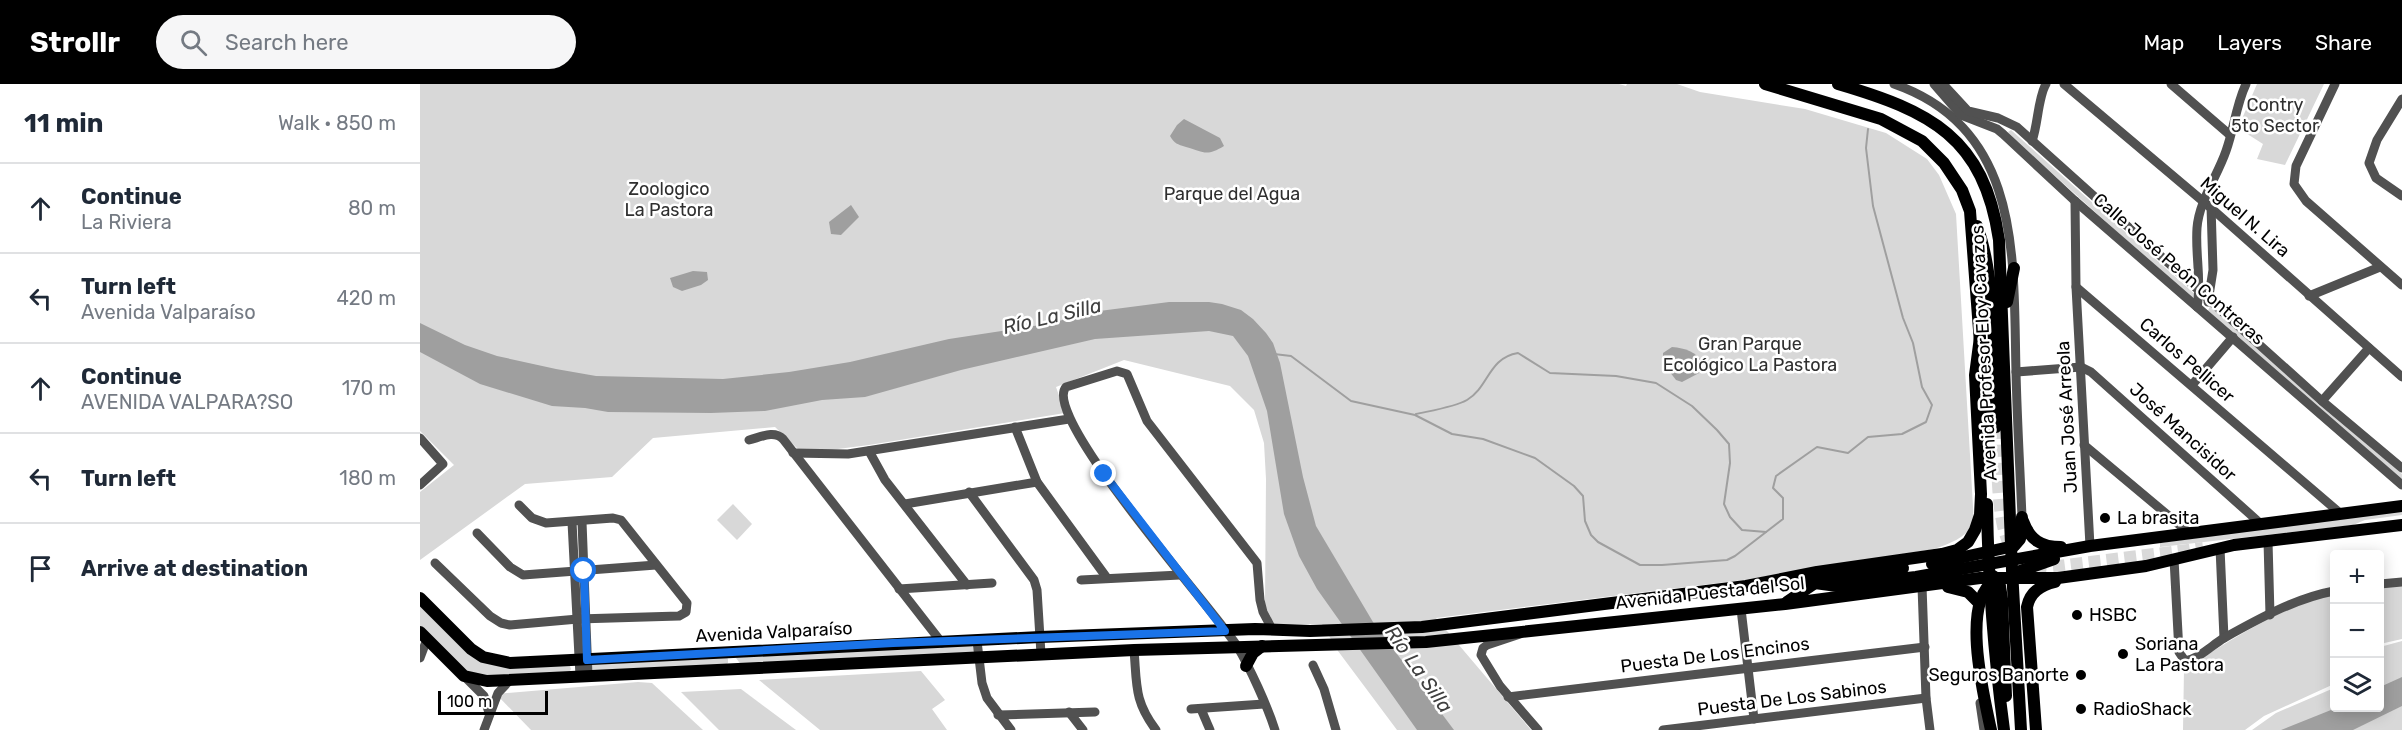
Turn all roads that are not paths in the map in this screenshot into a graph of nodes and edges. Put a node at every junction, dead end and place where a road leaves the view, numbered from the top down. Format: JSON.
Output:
{"nodes":[{"id":1,"x":1765,"y":84,"type":"edge"},
{"id":2,"x":1838,"y":84,"type":"edge"},
{"id":3,"x":1894,"y":84,"type":"edge"},
{"id":4,"x":2046,"y":84,"type":"edge"},
{"id":5,"x":2064,"y":84,"type":"edge"},
{"id":6,"x":2171,"y":84,"type":"edge"},
{"id":7,"x":2246,"y":84,"type":"edge"},
{"id":8,"x":2335,"y":84,"type":"edge"},
{"id":9,"x":1850,"y":86,"type":"edge"},
{"id":10,"x":1939,"y":86,"type":"edge"},
{"id":11,"x":2402,"y":99,"type":"edge"},
{"id":12,"x":1934,"y":101,"type":"junction"},
{"id":13,"x":2010,"y":123,"type":"junction"},
{"id":14,"x":1984,"y":124,"type":"junction"},
{"id":15,"x":2003,"y":134,"type":"junction"},
{"id":16,"x":2230,"y":135,"type":"junction"},
{"id":17,"x":1973,"y":141,"type":"junction"},
{"id":18,"x":2032,"y":141,"type":"junction"},
{"id":19,"x":2402,"y":196,"type":"edge"},
{"id":20,"x":2205,"y":198,"type":"junction"},
{"id":21,"x":2075,"y":201,"type":"junction"},
{"id":22,"x":2211,"y":208,"type":"junction"},
{"id":23,"x":1970,"y":211,"type":"junction"},
{"id":24,"x":2380,"y":267,"type":"junction"},
{"id":25,"x":2014,"y":268,"type":"junction"},
{"id":26,"x":2398,"y":276,"type":"edge"},
{"id":27,"x":2402,"y":285,"type":"edge"},
{"id":28,"x":2076,"y":286,"type":"junction"},
{"id":29,"x":2200,"y":292,"type":"junction"},
{"id":30,"x":2309,"y":296,"type":"junction"},
{"id":31,"x":2209,"y":300,"type":"junction"},
{"id":32,"x":2201,"y":310,"type":"junction"},
{"id":33,"x":2001,"y":330,"type":"junction"},
{"id":34,"x":1980,"y":337,"type":"junction"},
{"id":35,"x":2233,"y":337,"type":"junction"},
{"id":36,"x":2369,"y":348,"type":"junction"},
{"id":37,"x":2081,"y":367,"type":"junction"},
{"id":38,"x":2016,"y":372,"type":"junction"},
{"id":39,"x":2402,"y":377,"type":"edge"},
{"id":40,"x":2192,"y":385,"type":"junction"},
{"id":41,"x":2322,"y":401,"type":"junction"},
{"id":42,"x":1069,"y":419,"type":"junction"},
{"id":43,"x":1015,"y":427,"type":"junction"},
{"id":44,"x":1996,"y":427,"type":"tunnel mouth"},
{"id":45,"x":420,"y":438,"type":"edge"},
{"id":46,"x":749,"y":440,"type":"dead end"},
{"id":47,"x":2084,"y":445,"type":"junction"},
{"id":48,"x":869,"y":451,"type":"junction"},
{"id":49,"x":793,"y":453,"type":"junction"},
{"id":50,"x":2402,"y":468,"type":"edge"},
{"id":51,"x":1037,"y":482,"type":"junction"},
{"id":52,"x":420,"y":485,"type":"edge"},
{"id":53,"x":2402,"y":485,"type":"edge"},
{"id":54,"x":969,"y":492,"type":"junction"},
{"id":55,"x":905,"y":504,"type":"junction"},
{"id":56,"x":519,"y":505,"type":"dead end"},
{"id":57,"x":2402,"y":506,"type":"edge"},
{"id":58,"x":2341,"y":514,"type":"junction"},
{"id":59,"x":2022,"y":517,"type":"junction"},
{"id":60,"x":572,"y":522,"type":"junction"},
{"id":61,"x":582,"y":522,"type":"junction"},
{"id":62,"x":1977,"y":522,"type":"junction"},
{"id":63,"x":2261,"y":524,"type":"junction"},
{"id":64,"x":2402,"y":525,"type":"edge"},
{"id":65,"x":2188,"y":532,"type":"junction"},
{"id":66,"x":477,"y":533,"type":"dead end"},
{"id":67,"x":2131,"y":540,"type":"junction"},
{"id":68,"x":2268,"y":541,"type":"junction"},
{"id":69,"x":2086,"y":547,"type":"junction"},
{"id":70,"x":2220,"y":548,"type":"junction"},
{"id":71,"x":1996,"y":551,"type":"junction"},
{"id":72,"x":2048,"y":557,"type":"junction"},
{"id":73,"x":2174,"y":559,"type":"junction"},
{"id":74,"x":435,"y":563,"type":"dead end"},
{"id":75,"x":656,"y":564,"type":"junction"},
{"id":76,"x":2016,"y":564,"type":"junction"},
{"id":77,"x":1972,"y":566,"type":"junction"},
{"id":78,"x":579,"y":571,"type":"junction"},
{"id":79,"x":1993,"y":574,"type":"junction"},
{"id":80,"x":2087,"y":574,"type":"junction"},
{"id":81,"x":1180,"y":575,"type":"junction"},
{"id":82,"x":1107,"y":578,"type":"junction"},
{"id":83,"x":2058,"y":578,"type":"junction"},
{"id":84,"x":1081,"y":580,"type":"dead end"},
{"id":85,"x":1786,"y":580,"type":"junction"},
{"id":86,"x":2402,"y":582,"type":"edge"},
{"id":87,"x":1815,"y":583,"type":"junction"},
{"id":88,"x":992,"y":584,"type":"dead end"},
{"id":89,"x":2384,"y":584,"type":"edge"},
{"id":90,"x":967,"y":585,"type":"junction"},
{"id":91,"x":1938,"y":585,"type":"junction"},
{"id":92,"x":1746,"y":586,"type":"junction"},
{"id":93,"x":1922,"y":586,"type":"junction"},
{"id":94,"x":899,"y":589,"type":"junction"},
{"id":95,"x":1711,"y":591,"type":"junction"},
{"id":96,"x":2330,"y":592,"type":"edge"},
{"id":97,"x":420,"y":598,"type":"edge"},
{"id":98,"x":1979,"y":603,"type":"junction"},
{"id":99,"x":1785,"y":604,"type":"junction"},
{"id":100,"x":1747,"y":608,"type":"junction"},
{"id":101,"x":1712,"y":611,"type":"junction"},
{"id":102,"x":2270,"y":615,"type":"junction"},
{"id":103,"x":583,"y":619,"type":"junction"},
{"id":104,"x":1272,"y":629,"type":"junction"},
{"id":105,"x":1225,"y":631,"type":"junction"},
{"id":106,"x":1526,"y":631,"type":"junction"},
{"id":107,"x":423,"y":635,"type":"edge"},
{"id":108,"x":1040,"y":637,"type":"junction"},
{"id":109,"x":2224,"y":638,"type":"junction"},
{"id":110,"x":977,"y":641,"type":"junction"},
{"id":111,"x":942,"y":643,"type":"junction"},
{"id":112,"x":1262,"y":646,"type":"junction"},
{"id":113,"x":1925,"y":646,"type":"junction"},
{"id":114,"x":1237,"y":647,"type":"junction"},
{"id":115,"x":1134,"y":650,"type":"junction"},
{"id":116,"x":1041,"y":654,"type":"junction"},
{"id":117,"x":979,"y":657,"type":"junction"},
{"id":118,"x":420,"y":658,"type":"edge"},
{"id":119,"x":583,"y":660,"type":"junction"},
{"id":120,"x":1313,"y":665,"type":"dead end"},
{"id":121,"x":1246,"y":666,"type":"junction"},
{"id":122,"x":1748,"y":668,"type":"junction"},
{"id":123,"x":1979,"y":674,"type":"junction"},
{"id":124,"x":464,"y":676,"type":"junction"},
{"id":125,"x":584,"y":676,"type":"junction"},
{"id":126,"x":510,"y":680,"type":"junction"},
{"id":127,"x":1508,"y":697,"type":"junction"},
{"id":128,"x":1926,"y":698,"type":"junction"},
{"id":129,"x":1264,"y":704,"type":"junction"},
{"id":130,"x":1069,"y":712,"type":"junction"},
{"id":131,"x":1095,"y":712,"type":"dead end"},
{"id":132,"x":489,"y":715,"type":"junction"},
{"id":133,"x":998,"y":715,"type":"junction"},
{"id":134,"x":1754,"y":719,"type":"junction"},
{"id":135,"x":485,"y":729,"type":"edge"},
{"id":136,"x":2036,"y":729,"type":"edge"},
{"id":137,"x":1011,"y":730,"type":"edge"},
{"id":138,"x":1083,"y":730,"type":"edge"},
{"id":139,"x":1156,"y":730,"type":"edge"},
{"id":140,"x":1210,"y":730,"type":"edge"},
{"id":141,"x":1275,"y":730,"type":"edge"},
{"id":142,"x":1336,"y":730,"type":"edge"},
{"id":143,"x":1538,"y":730,"type":"edge"},
{"id":144,"x":1663,"y":730,"type":"edge"},
{"id":145,"x":1930,"y":730,"type":"edge"},
{"id":146,"x":1984,"y":730,"type":"edge"},
{"id":147,"x":1991,"y":730,"type":"edge"},
{"id":148,"x":2004,"y":730,"type":"edge"},
{"id":149,"x":2011,"y":730,"type":"edge"},
{"id":150,"x":2021,"y":730,"type":"edge"}],
"edges":[{"from":1,"to":23,"type":"main road","name":"Avenida Profesor Eloy Cavazos"},
{"from":2,"to":9,"type":"main road","name":"Avenida Profesor Eloy Cavazos"},
{"from":3,"to":12,"type":"street"},
{"from":4,"to":18,"type":"street"},
{"from":5,"to":20,"type":"street","name":"Miguel N. Lira"},
{"from":6,"to":16,"type":"street"},
{"from":7,"to":16,"type":"street"},
{"from":8,"to":24,"type":"street"},
{"from":9,"to":33,"type":"main road","name":"Avenida Profesor Eloy Cavazos"},
{"from":10,"to":12,"type":"street"},
{"from":10,"to":13,"type":"street","name":"Calle José Peón Contreras"},
{"from":10,"to":14,"type":"street","name":"Calle José Peón Contreras"},
{"from":11,"to":19,"type":"street"},
{"from":12,"to":17,"type":"street"},
{"from":13,"to":15,"type":"street"},
{"from":13,"to":18,"type":"street","name":"Calle José Peón Contreras"},
{"from":14,"to":15,"type":"street","name":"Calle José Peón Contreras"},
{"from":14,"to":17,"type":"street"},
{"from":15,"to":21,"type":"street","name":"Calle José Peón Contreras"},
{"from":16,"to":20,"type":"street"},
{"from":17,"to":25,"type":"street"},
{"from":18,"to":29,"type":"street","name":"Calle José Peón Contreras"},
{"from":20,"to":22,"type":"street"},
{"from":20,"to":29,"type":"street"},
{"from":21,"to":28,"type":"street"},
{"from":21,"to":32,"type":"street","name":"Calle José Peón Contreras"},
{"from":22,"to":30,"type":"street","name":"Miguel N. Lira"},
{"from":22,"to":31,"type":"street"},
{"from":23,"to":34,"type":"main road","name":"Avenida Profesor Eloy Cavazos"},
{"from":23,"to":44,"type":"main road"},
{"from":24,"to":26,"type":"street"},
{"from":24,"to":30,"type":"street"},
{"from":25,"to":33,"type":"main road"},
{"from":25,"to":38,"type":"street"},
{"from":26,"to":27,"type":"street"},
{"from":28,"to":37,"type":"street","name":"Juan José Arreola"},
{"from":28,"to":40,"type":"street","name":"Carlos Pellicer"},
{"from":29,"to":31,"type":"street","name":"Calle José Peón Contreras"},
{"from":29,"to":32,"type":"street"},
{"from":30,"to":36,"type":"street","name":"Miguel N. Lira"},
{"from":31,"to":32,"type":"street"},
{"from":31,"to":41,"type":"street","name":"Calle José Peón Contreras"},
{"from":32,"to":35,"type":"street","name":"Calle José Peón Contreras"},
{"from":33,"to":76,"type":"main road","name":"Avenida Profesor Eloy Cavazos"},
{"from":34,"to":62,"type":"main road"},
{"from":34,"to":79,"type":"main road","name":"Avenida Profesor Eloy Cavazos"},
{"from":35,"to":40,"type":"street"},
{"from":35,"to":53,"type":"street","name":"Calle José Peón Contreras"},
{"from":36,"to":39,"type":"street","name":"Miguel N. Lira"},
{"from":36,"to":41,"type":"street"},
{"from":37,"to":38,"type":"street"},
{"from":37,"to":47,"type":"street","name":"Juan José Arreola"},
{"from":37,"to":63,"type":"street","name":"José Mancisidor"},
{"from":38,"to":59,"type":"street"},
{"from":40,"to":58,"type":"street","name":"Carlos Pellicer"},
{"from":41,"to":50,"type":"street","name":"Calle José Peón Contreras"},
{"from":42,"to":43,"type":"street"},
{"from":42,"to":81,"type":"street"},
{"from":42,"to":104,"type":"street"},
{"from":43,"to":48,"type":"street"},
{"from":43,"to":51,"type":"street"},
{"from":45,"to":52,"type":"street"},
{"from":46,"to":49,"type":"street"},
{"from":47,"to":65,"type":"street"},
{"from":47,"to":69,"type":"street","name":"Juan José Arreola"},
{"from":48,"to":49,"type":"street"},
{"from":48,"to":55,"type":"street"},
{"from":49,"to":94,"type":"street"},
{"from":51,"to":54,"type":"street"},
{"from":51,"to":82,"type":"street"},
{"from":54,"to":55,"type":"street"},
{"from":54,"to":108,"type":"street"},
{"from":55,"to":90,"type":"street"},
{"from":56,"to":60,"type":"street"},
{"from":57,"to":58,"type":"main road"},
{"from":58,"to":63,"type":"main road"},
{"from":59,"to":69,"type":"main road"},
{"from":59,"to":71,"type":"main road"},
{"from":60,"to":61,"type":"street"},
{"from":60,"to":78,"type":"street"},
{"from":61,"to":75,"type":"street"},
{"from":61,"to":78,"type":"street"},
{"from":62,"to":71,"type":"main road"},
{"from":62,"to":85,"type":"main road"},
{"from":63,"to":65,"type":"main road"},
{"from":64,"to":68,"type":"main road"},
{"from":65,"to":67,"type":"main road"},
{"from":66,"to":78,"type":"street"},
{"from":67,"to":69,"type":"main road"},
{"from":67,"to":72,"type":"main road"},
{"from":68,"to":70,"type":"main road"},
{"from":68,"to":102,"type":"street"},
{"from":69,"to":72,"type":"main road"},
{"from":70,"to":73,"type":"main road"},
{"from":70,"to":109,"type":"street"},
{"from":71,"to":87,"type":"main road"},
{"from":72,"to":76,"type":"main road"},
{"from":72,"to":83,"type":"main road"},
{"from":73,"to":80,"type":"main road"},
{"from":73,"to":109,"type":"street"},
{"from":74,"to":103,"type":"street"},
{"from":75,"to":78,"type":"street"},
{"from":75,"to":103,"type":"street"},
{"from":76,"to":77,"type":"main road","name":"Avenida Puesta del Sol"},
{"from":76,"to":79,"type":"main road"},
{"from":76,"to":150,"type":"main road","name":"Avenida Profesor Eloy Cavazos"},
{"from":77,"to":79,"type":"main road"},
{"from":77,"to":87,"type":"main road","name":"Avenida Puesta del Sol"},
{"from":78,"to":103,"type":"street"},
{"from":79,"to":83,"type":"main road"},
{"from":79,"to":91,"type":"main road","name":"Avenida Puesta del Sol"},
{"from":79,"to":98,"type":"main road"},
{"from":79,"to":148,"type":"main road"},
{"from":79,"to":149,"type":"main road"},
{"from":80,"to":83,"type":"main road"},
{"from":80,"to":136,"type":"main road"},
{"from":81,"to":82,"type":"street"},
{"from":81,"to":105,"type":"street"},
{"from":82,"to":84,"type":"street"},
{"from":85,"to":87,"type":"main road","name":"Avenida Puesta del Sol"},
{"from":85,"to":92,"type":"main road","name":"Avenida Puesta del Sol"},
{"from":86,"to":89,"type":"street"},
{"from":87,"to":99,"type":"main road"},
{"from":88,"to":90,"type":"street"},
{"from":90,"to":94,"type":"street"},
{"from":91,"to":93,"type":"main road","name":"Avenida Puesta del Sol"},
{"from":91,"to":98,"type":"main road"},
{"from":92,"to":95,"type":"main road","name":"Avenida Puesta del Sol"},
{"from":92,"to":100,"type":"main road"},
{"from":93,"to":99,"type":"main road","name":"Avenida Puesta del Sol"},
{"from":93,"to":113,"type":"street"},
{"from":94,"to":111,"type":"street"},
{"from":95,"to":101,"type":"main road"},
{"from":95,"to":104,"type":"main road","name":"Avenida Puesta del Sol"},
{"from":96,"to":102,"type":"street"},
{"from":97,"to":119,"type":"main road","name":"Avenida Valparaíso"},
{"from":98,"to":123,"type":"main road"},
{"from":99,"to":100,"type":"main road","name":"Avenida Puesta del Sol"},
{"from":100,"to":101,"type":"main road","name":"Avenida Puesta del Sol"},
{"from":100,"to":122,"type":"street"},
{"from":101,"to":106,"type":"main road","name":"Avenida Puesta del Sol"},
{"from":102,"to":109,"type":"street"},
{"from":103,"to":119,"type":"street"},
{"from":104,"to":105,"type":"main road","name":"Avenida Puesta del Sol"},
{"from":105,"to":108,"type":"main road","name":"Avenida Puesta del Sol"},
{"from":105,"to":114,"type":"street"},
{"from":106,"to":112,"type":"main road","name":"Avenida Puesta del Sol"},
{"from":106,"to":127,"type":"street"},
{"from":107,"to":118,"type":"street"},
{"from":107,"to":124,"type":"main road"},
{"from":108,"to":110,"type":"main road","name":"Avenida Valparaíso"},
{"from":108,"to":116,"type":"street"},
{"from":110,"to":111,"type":"main road","name":"Avenida Valparaíso"},
{"from":110,"to":117,"type":"street"},
{"from":111,"to":119,"type":"main road","name":"Avenida Valparaíso"},
{"from":112,"to":114,"type":"main road"},
{"from":112,"to":121,"type":"main road"},
{"from":113,"to":122,"type":"street","name":"Puesta De Los Encinos"},
{"from":113,"to":128,"type":"street"},
{"from":114,"to":115,"type":"main road","name":"Avenida Valparaíso"},
{"from":114,"to":121,"type":"street"},
{"from":115,"to":116,"type":"main road","name":"Avenida Valparaíso"},
{"from":115,"to":139,"type":"street"},
{"from":116,"to":117,"type":"main road","name":"Avenida Valparaíso"},
{"from":117,"to":125,"type":"main road","name":"Avenida Valparaíso"},
{"from":117,"to":133,"type":"street"},
{"from":119,"to":125,"type":"street"},
{"from":120,"to":142,"type":"street"},
{"from":121,"to":129,"type":"street"},
{"from":122,"to":127,"type":"street","name":"Puesta De Los Encinos"},
{"from":122,"to":134,"type":"street"},
{"from":123,"to":146,"type":"street"},
{"from":123,"to":147,"type":"main road"},
{"from":124,"to":126,"type":"main road","name":"Avenida Valparaíso"},
{"from":124,"to":132,"type":"street"},
{"from":125,"to":126,"type":"main road","name":"Avenida Valparaíso"},
{"from":126,"to":132,"type":"street"},
{"from":127,"to":143,"type":"street"},
{"from":128,"to":134,"type":"street","name":"Puesta De Los Sabinos"},
{"from":128,"to":145,"type":"street"},
{"from":129,"to":140,"type":"street"},
{"from":129,"to":141,"type":"street"},
{"from":130,"to":131,"type":"street"},
{"from":130,"to":133,"type":"street"},
{"from":130,"to":138,"type":"street"},
{"from":132,"to":135,"type":"street"},
{"from":133,"to":137,"type":"street"},
{"from":134,"to":144,"type":"street","name":"Puesta De Los Sabinos"}]}
